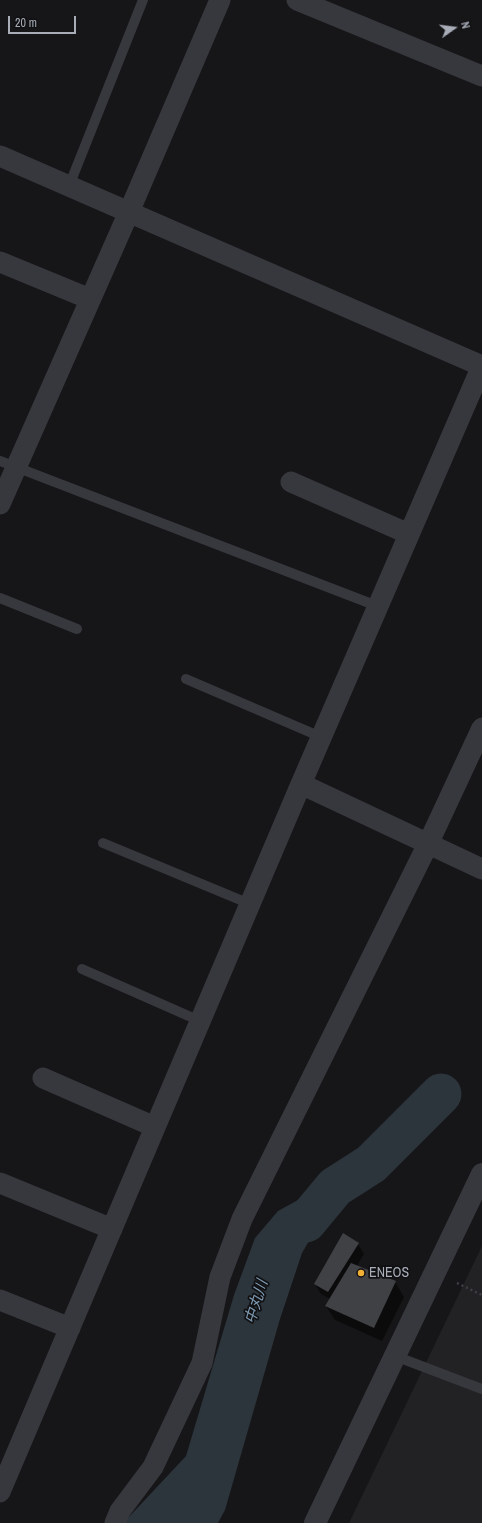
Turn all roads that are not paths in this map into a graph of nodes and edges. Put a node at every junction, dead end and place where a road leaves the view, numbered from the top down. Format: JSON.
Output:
{"nodes":[{"id":1,"x":143,"y":0,"type":"edge"},
{"id":2,"x":220,"y":0,"type":"edge"},
{"id":3,"x":297,"y":0,"type":"edge"},
{"id":4,"x":482,"y":76,"type":"edge"},
{"id":5,"x":0,"y":156,"type":"edge"},
{"id":6,"x":69,"y":186,"type":"junction"},
{"id":7,"x":129,"y":212,"type":"junction"},
{"id":8,"x":0,"y":262,"type":"edge"},
{"id":9,"x":90,"y":298,"type":"junction"},
{"id":10,"x":482,"y":366,"type":"edge"},
{"id":11,"x":8,"y":464,"type":"edge"},
{"id":12,"x":291,"y":482,"type":"dead end"},
{"id":13,"x":0,"y":504,"type":"edge"},
{"id":14,"x":409,"y":534,"type":"junction"},
{"id":15,"x":0,"y":598,"type":"edge"},
{"id":16,"x":378,"y":606,"type":"junction"},
{"id":17,"x":77,"y":629,"type":"dead end"},
{"id":18,"x":186,"y":679,"type":"dead end"},
{"id":19,"x":482,"y":728,"type":"edge"},
{"id":20,"x":321,"y":737,"type":"junction"},
{"id":21,"x":300,"y":784,"type":"junction"},
{"id":22,"x":103,"y":843,"type":"dead end"},
{"id":23,"x":428,"y":844,"type":"junction"},
{"id":24,"x":482,"y":869,"type":"edge"},
{"id":25,"x":250,"y":904,"type":"junction"},
{"id":26,"x":82,"y":969,"type":"dead end"},
{"id":27,"x":200,"y":1021,"type":"junction"},
{"id":28,"x":42,"y":1078,"type":"dead end"},
{"id":29,"x":155,"y":1127,"type":"junction"},
{"id":30,"x":482,"y":1174,"type":"edge"},
{"id":31,"x":0,"y":1183,"type":"edge"},
{"id":32,"x":112,"y":1229,"type":"junction"},
{"id":33,"x":0,"y":1300,"type":"edge"},
{"id":34,"x":70,"y":1328,"type":"junction"},
{"id":35,"x":395,"y":1356,"type":"junction"},
{"id":36,"x":482,"y":1389,"type":"edge"},
{"id":37,"x":0,"y":1492,"type":"edge"},
{"id":38,"x":115,"y":1523,"type":"edge"},
{"id":39,"x":315,"y":1523,"type":"edge"}],
"edges":[{"from":1,"to":6,"type":"lane"},
{"from":2,"to":7,"type":"street"},
{"from":3,"to":4,"type":"street"},
{"from":5,"to":6,"type":"street"},
{"from":6,"to":7,"type":"street"},
{"from":7,"to":9,"type":"street"},
{"from":7,"to":10,"type":"street"},
{"from":8,"to":9,"type":"street"},
{"from":9,"to":11,"type":"street"},
{"from":10,"to":14,"type":"street"},
{"from":11,"to":13,"type":"street"},
{"from":11,"to":16,"type":"lane"},
{"from":12,"to":14,"type":"street"},
{"from":14,"to":16,"type":"street"},
{"from":15,"to":17,"type":"lane"},
{"from":16,"to":20,"type":"street"},
{"from":18,"to":20,"type":"lane"},
{"from":19,"to":23,"type":"street"},
{"from":20,"to":21,"type":"street"},
{"from":21,"to":23,"type":"street"},
{"from":21,"to":25,"type":"street"},
{"from":22,"to":25,"type":"lane"},
{"from":23,"to":24,"type":"street"},
{"from":23,"to":38,"type":"street"},
{"from":25,"to":27,"type":"street"},
{"from":26,"to":27,"type":"lane"},
{"from":27,"to":29,"type":"street"},
{"from":28,"to":29,"type":"street"},
{"from":29,"to":32,"type":"street"},
{"from":30,"to":35,"type":"street"},
{"from":31,"to":32,"type":"street"},
{"from":32,"to":34,"type":"street"},
{"from":33,"to":34,"type":"street"},
{"from":34,"to":37,"type":"street"},
{"from":35,"to":36,"type":"lane"},
{"from":35,"to":39,"type":"street"}]}
